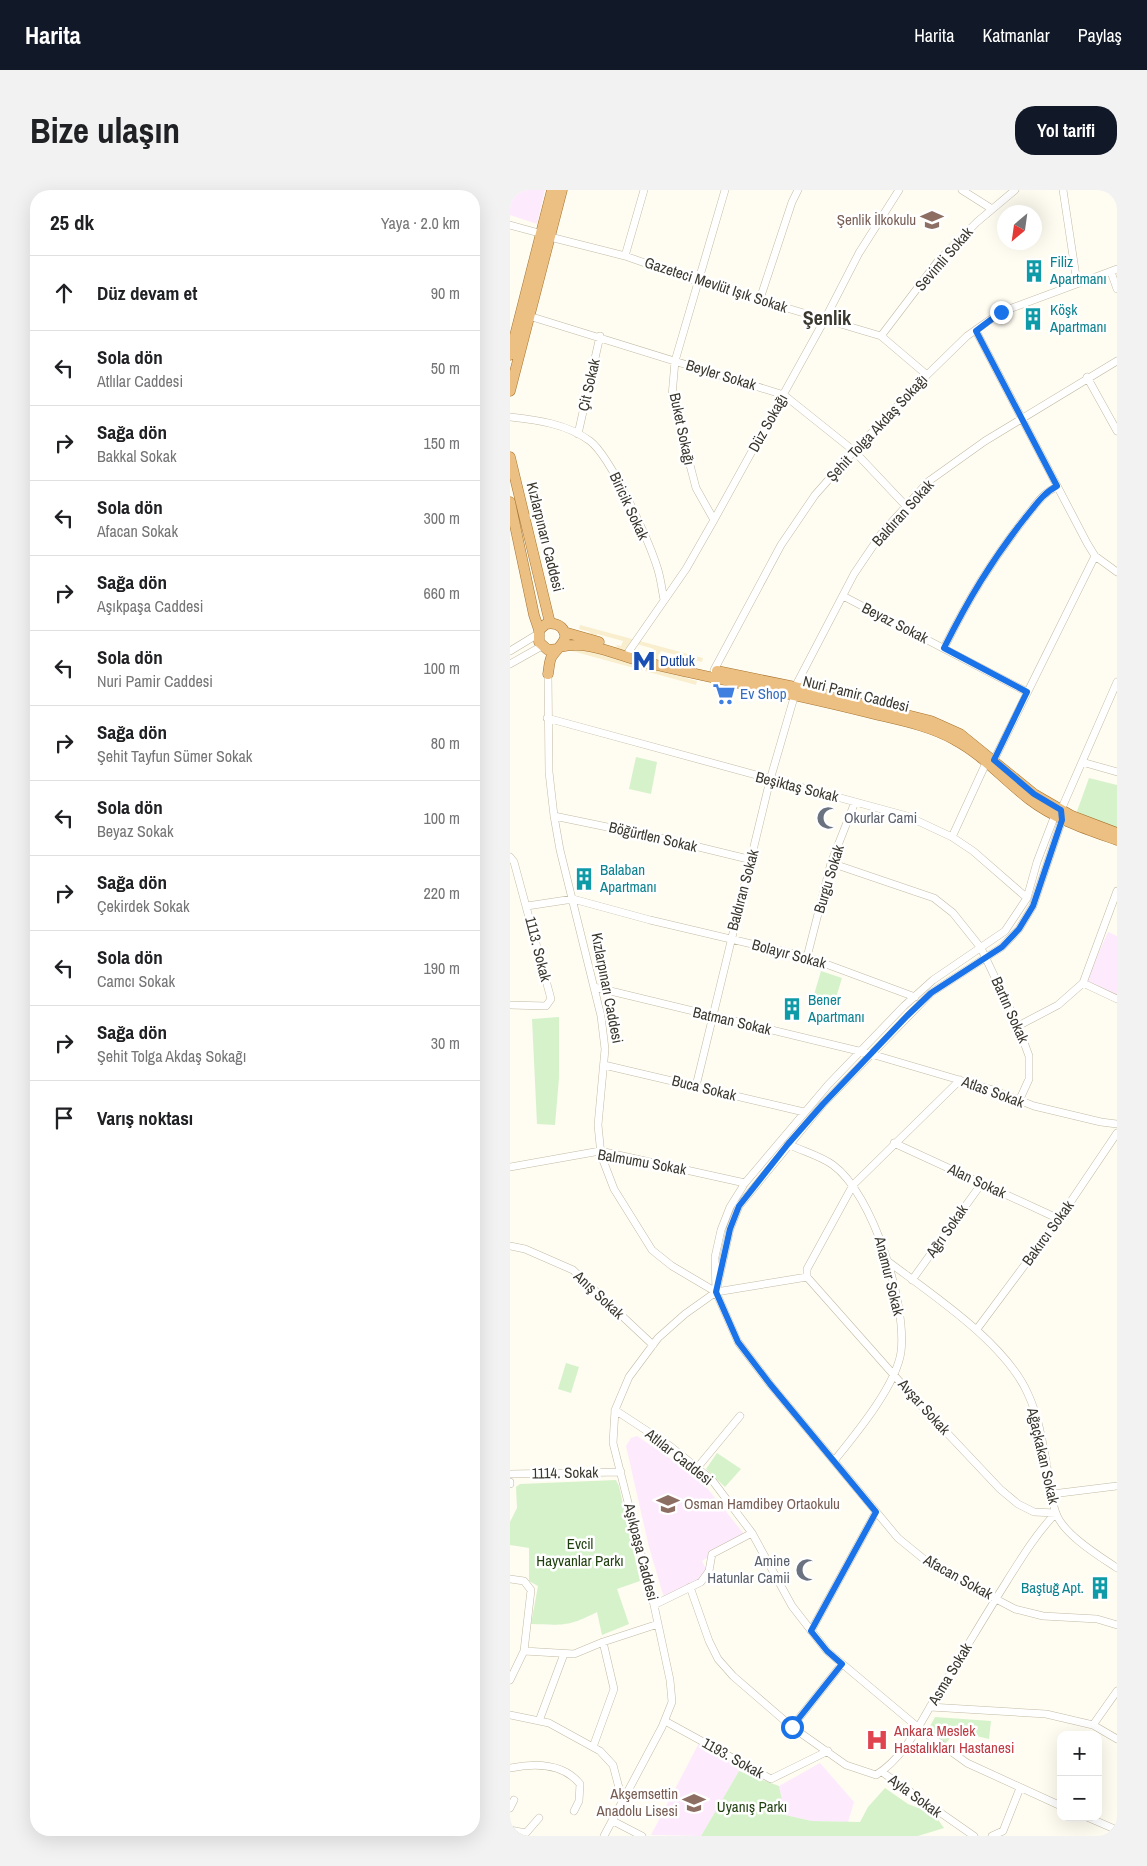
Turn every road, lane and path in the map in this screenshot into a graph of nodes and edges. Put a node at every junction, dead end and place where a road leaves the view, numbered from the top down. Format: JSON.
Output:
{"nodes":[{"id":1,"x":552,"y":190,"type":"edge"},
{"id":2,"x":562,"y":190,"type":"edge"},
{"id":3,"x":644,"y":190,"type":"edge"},
{"id":4,"x":725,"y":190,"type":"edge"},
{"id":5,"x":798,"y":190,"type":"edge"},
{"id":6,"x":899,"y":190,"type":"edge"},
{"id":7,"x":962,"y":190,"type":"edge"},
{"id":8,"x":1014,"y":190,"type":"edge"},
{"id":9,"x":1063,"y":190,"type":"edge"},
{"id":10,"x":992,"y":209,"type":"junction"},
{"id":11,"x":510,"y":225,"type":"edge"},
{"id":12,"x":539,"y":234,"type":"junction"},
{"id":13,"x":550,"y":237,"type":"junction"},
{"id":14,"x":625,"y":256,"type":"junction"},
{"id":15,"x":1114,"y":270,"type":"edge"},
{"id":16,"x":699,"y":282,"type":"junction"},
{"id":17,"x":1077,"y":283,"type":"junction"},
{"id":18,"x":1117,"y":288,"type":"edge"},
{"id":19,"x":760,"y":299,"type":"junction"},
{"id":20,"x":529,"y":316,"type":"junction"},
{"id":21,"x":825,"y":319,"type":"junction"},
{"id":22,"x":976,"y":331,"type":"junction"},
{"id":23,"x":600,"y":336,"type":"junction"},
{"id":24,"x":881,"y":336,"type":"junction"},
{"id":25,"x":510,"y":355,"type":"edge"},
{"id":26,"x":675,"y":361,"type":"junction"},
{"id":27,"x":1117,"y":361,"type":"edge"},
{"id":28,"x":926,"y":375,"type":"junction"},
{"id":29,"x":1087,"y":378,"type":"junction"},
{"id":30,"x":510,"y":391,"type":"edge"},
{"id":31,"x":784,"y":395,"type":"junction"},
{"id":32,"x":510,"y":417,"type":"edge"},
{"id":33,"x":1022,"y":418,"type":"junction"},
{"id":34,"x":1117,"y":430,"type":"edge"},
{"id":35,"x":578,"y":434,"type":"junction"},
{"id":36,"x":854,"y":450,"type":"junction"},
{"id":37,"x":510,"y":457,"type":"edge"},
{"id":38,"x":1057,"y":486,"type":"junction"},
{"id":39,"x":510,"y":502,"type":"edge"},
{"id":40,"x":906,"y":506,"type":"junction"},
{"id":41,"x":714,"y":520,"type":"junction"},
{"id":42,"x":1095,"y":556,"type":"junction"},
{"id":43,"x":1117,"y":572,"type":"edge"},
{"id":44,"x":843,"y":596,"type":"junction"},
{"id":45,"x":664,"y":600,"type":"junction"},
{"id":46,"x":550,"y":623,"type":"junction"},
{"id":47,"x":539,"y":632,"type":"junction"},
{"id":48,"x":564,"y":632,"type":"junction"},
{"id":49,"x":542,"y":646,"type":"junction"},
{"id":50,"x":559,"y":648,"type":"junction"},
{"id":51,"x":944,"y":648,"type":"junction"},
{"id":52,"x":510,"y":651,"type":"edge"},
{"id":53,"x":629,"y":652,"type":"junction"},
{"id":54,"x":510,"y":664,"type":"edge"},
{"id":55,"x":714,"y":670,"type":"junction"},
{"id":56,"x":548,"y":674,"type":"junction"},
{"id":57,"x":1117,"y":682,"type":"edge"},
{"id":58,"x":795,"y":691,"type":"junction"},
{"id":59,"x":1027,"y":692,"type":"junction"},
{"id":60,"x":547,"y":718,"type":"junction"},
{"id":61,"x":990,"y":762,"type":"junction"},
{"id":62,"x":1082,"y":762,"type":"junction"},
{"id":63,"x":1117,"y":772,"type":"edge"},
{"id":64,"x":770,"y":780,"type":"junction"},
{"id":65,"x":855,"y":802,"type":"junction"},
{"id":66,"x":1059,"y":815,"type":"junction"},
{"id":67,"x":554,"y":816,"type":"junction"},
{"id":68,"x":1117,"y":832,"type":"edge"},
{"id":69,"x":952,"y":837,"type":"junction"},
{"id":70,"x":1117,"y":840,"type":"edge"},
{"id":71,"x":510,"y":857,"type":"edge"},
{"id":72,"x":752,"y":860,"type":"junction"},
{"id":73,"x":831,"y":863,"type":"junction"},
{"id":74,"x":1117,"y":891,"type":"edge"},
{"id":75,"x":1028,"y":898,"type":"junction"},
{"id":76,"x":573,"y":899,"type":"junction"},
{"id":77,"x":527,"y":906,"type":"junction"},
{"id":78,"x":730,"y":940,"type":"junction"},
{"id":79,"x":981,"y":948,"type":"junction"},
{"id":80,"x":807,"y":957,"type":"junction"},
{"id":81,"x":985,"y":957,"type":"junction"},
{"id":82,"x":1083,"y":983,"type":"junction"},
{"id":83,"x":594,"y":987,"type":"junction"},
{"id":84,"x":914,"y":997,"type":"junction"},
{"id":85,"x":1117,"y":999,"type":"edge"},
{"id":86,"x":510,"y":1005,"type":"edge"},
{"id":87,"x":711,"y":1017,"type":"junction"},
{"id":88,"x":1018,"y":1026,"type":"junction"},
{"id":89,"x":860,"y":1051,"type":"junction"},
{"id":90,"x":871,"y":1054,"type":"junction"},
{"id":91,"x":604,"y":1065,"type":"junction"},
{"id":92,"x":960,"y":1080,"type":"junction"},
{"id":93,"x":696,"y":1086,"type":"junction"},
{"id":94,"x":1019,"y":1101,"type":"junction"},
{"id":95,"x":804,"y":1112,"type":"junction"},
{"id":96,"x":1117,"y":1124,"type":"edge"},
{"id":97,"x":1117,"y":1134,"type":"edge"},
{"id":98,"x":894,"y":1143,"type":"junction"},
{"id":99,"x":788,"y":1144,"type":"junction"},
{"id":100,"x":600,"y":1151,"type":"junction"},
{"id":101,"x":510,"y":1167,"type":"edge"},
{"id":102,"x":745,"y":1183,"type":"junction"},
{"id":103,"x":982,"y":1183,"type":"junction"},
{"id":104,"x":853,"y":1185,"type":"junction"},
{"id":105,"x":1060,"y":1219,"type":"junction"},
{"id":106,"x":510,"y":1246,"type":"edge"},
{"id":107,"x":886,"y":1260,"type":"junction"},
{"id":108,"x":806,"y":1277,"type":"junction"},
{"id":109,"x":912,"y":1280,"type":"junction"},
{"id":110,"x":716,"y":1292,"type":"junction"},
{"id":111,"x":976,"y":1329,"type":"junction"},
{"id":112,"x":653,"y":1345,"type":"junction"},
{"id":113,"x":894,"y":1374,"type":"junction"},
{"id":114,"x":615,"y":1410,"type":"junction"},
{"id":115,"x":740,"y":1416,"type":"dead end"},
{"id":116,"x":834,"y":1461,"type":"junction"},
{"id":117,"x":697,"y":1468,"type":"junction"},
{"id":118,"x":621,"y":1472,"type":"junction"},
{"id":119,"x":510,"y":1474,"type":"edge"},
{"id":120,"x":1117,"y":1486,"type":"edge"},
{"id":121,"x":1052,"y":1494,"type":"junction"},
{"id":122,"x":876,"y":1512,"type":"junction"},
{"id":123,"x":1056,"y":1513,"type":"junction"},
{"id":124,"x":752,"y":1533,"type":"junction"},
{"id":125,"x":1117,"y":1568,"type":"edge"},
{"id":126,"x":510,"y":1579,"type":"edge"},
{"id":127,"x":690,"y":1587,"type":"junction"},
{"id":128,"x":996,"y":1598,"type":"junction"},
{"id":129,"x":654,"y":1605,"type":"junction"},
{"id":130,"x":658,"y":1624,"type":"junction"},
{"id":131,"x":1117,"y":1625,"type":"edge"},
{"id":132,"x":811,"y":1631,"type":"junction"},
{"id":133,"x":603,"y":1642,"type":"junction"},
{"id":134,"x":524,"y":1651,"type":"junction"},
{"id":135,"x":564,"y":1654,"type":"junction"},
{"id":136,"x":842,"y":1664,"type":"junction"},
{"id":137,"x":510,"y":1680,"type":"edge"},
{"id":138,"x":1117,"y":1691,"type":"edge"},
{"id":139,"x":930,"y":1707,"type":"junction"},
{"id":140,"x":510,"y":1715,"type":"edge"},
{"id":141,"x":539,"y":1721,"type":"junction"},
{"id":142,"x":665,"y":1721,"type":"junction"},
{"id":143,"x":1093,"y":1725,"type":"junction"},
{"id":144,"x":792,"y":1727,"type":"junction"},
{"id":145,"x":920,"y":1728,"type":"junction"},
{"id":146,"x":1117,"y":1739,"type":"edge"},
{"id":147,"x":593,"y":1747,"type":"junction"},
{"id":148,"x":828,"y":1751,"type":"junction"},
{"id":149,"x":510,"y":1768,"type":"edge"},
{"id":150,"x":882,"y":1772,"type":"junction"},
{"id":151,"x":1020,"y":1788,"type":"junction"},
{"id":152,"x":514,"y":1800,"type":"dead end"},
{"id":153,"x":623,"y":1803,"type":"junction"},
{"id":154,"x":1057,"y":1804,"type":"edge"},
{"id":155,"x":510,"y":1808,"type":"edge"},
{"id":156,"x":574,"y":1811,"type":"dead end"},
{"id":157,"x":539,"y":1818,"type":"dead end"},
{"id":158,"x":613,"y":1821,"type":"junction"},
{"id":159,"x":1096,"y":1821,"type":"edge"},
{"id":160,"x":510,"y":1830,"type":"edge"},
{"id":161,"x":1117,"y":1830,"type":"edge"},
{"id":162,"x":528,"y":1835,"type":"edge"},
{"id":163,"x":604,"y":1836,"type":"edge"},
{"id":164,"x":642,"y":1836,"type":"edge"},
{"id":165,"x":974,"y":1836,"type":"edge"},
{"id":166,"x":992,"y":1836,"type":"edge"}],
"edges":[{"from":1,"to":12,"type":"main road"},
{"from":2,"to":13,"type":"main road"},
{"from":3,"to":14,"type":"street"},
{"from":4,"to":16,"type":"street","name":"Buket Sokağı"},
{"from":5,"to":19,"type":"street"},
{"from":6,"to":21,"type":"street","name":"Düz Sokağı"},
{"from":7,"to":10,"type":"street"},
{"from":8,"to":10,"type":"street","name":"Sevimli Sokak"},
{"from":9,"to":17,"type":"street"},
{"from":10,"to":24,"type":"street","name":"Sevimli Sokak"},
{"from":11,"to":12,"type":"street"},
{"from":12,"to":25,"type":"main road"},
{"from":13,"to":14,"type":"street","name":"Gazeteci Mevlüt Işık Sokak"},
{"from":13,"to":20,"type":"main road"},
{"from":14,"to":16,"type":"street","name":"Gazeteci Mevlüt Işık Sokak"},
{"from":15,"to":17,"type":"street","name":"Şehit Tolga Akdaş Sokağı"},
{"from":15,"to":18,"type":"street"},
{"from":16,"to":19,"type":"street","name":"Gazeteci Mevlüt Işık Sokak"},
{"from":16,"to":26,"type":"street","name":"Buket Sokağı"},
{"from":17,"to":22,"type":"street","name":"Şehit Tolga Akdaş Sokağı"},
{"from":19,"to":21,"type":"street","name":"Gazeteci Mevlüt Işık Sokak"},
{"from":20,"to":23,"type":"street","name":"Beyler Sokak"},
{"from":20,"to":30,"type":"main road"},
{"from":21,"to":24,"type":"street","name":"Gazeteci Mevlüt Işık Sokak"},
{"from":21,"to":31,"type":"street","name":"Düz Sokağı"},
{"from":22,"to":28,"type":"street","name":"Şehit Tolga Akdaş Sokağı"},
{"from":22,"to":33,"type":"street"},
{"from":23,"to":26,"type":"street","name":"Beyler Sokak"},
{"from":23,"to":35,"type":"street","name":"Çit Sokak"},
{"from":24,"to":28,"type":"street","name":"Gazeteci Mevlüt Işık Sokak"},
{"from":26,"to":31,"type":"street","name":"Beyler Sokak"},
{"from":26,"to":41,"type":"street","name":"Buket Sokağı"},
{"from":27,"to":29,"type":"street","name":"Baldıran Sokak"},
{"from":28,"to":36,"type":"street","name":"Şehit Tolga Akdaş Sokağı"},
{"from":29,"to":33,"type":"street","name":"Baldıran Sokak"},
{"from":29,"to":34,"type":"street"},
{"from":31,"to":36,"type":"street","name":"Beyler Sokak"},
{"from":31,"to":41,"type":"street","name":"Düz Sokağı"},
{"from":32,"to":35,"type":"street","name":"Biricik Sokak"},
{"from":33,"to":38,"type":"street"},
{"from":33,"to":40,"type":"street","name":"Baldıran Sokak"},
{"from":35,"to":45,"type":"street","name":"Biricik Sokak"},
{"from":36,"to":40,"type":"street","name":"Beyler Sokak"},
{"from":36,"to":55,"type":"street","name":"Şehit Tolga Akdaş Sokağı"},
{"from":37,"to":46,"type":"main road","name":"Kızlarpınarı Caddesi"},
{"from":38,"to":42,"type":"street"},
{"from":38,"to":51,"type":"street"},
{"from":39,"to":47,"type":"main road","name":"Kızlarpınarı Caddesi"},
{"from":40,"to":44,"type":"street","name":"Baldıran Sokak"},
{"from":41,"to":45,"type":"street","name":"Düz Sokağı"},
{"from":42,"to":43,"type":"street"},
{"from":42,"to":59,"type":"street"},
{"from":44,"to":51,"type":"street","name":"Beyaz Sokak"},
{"from":44,"to":58,"type":"street","name":"Baldıran Sokak"},
{"from":45,"to":53,"type":"street","name":"Düz Sokağı"},
{"from":46,"to":47,"type":"main road"},
{"from":46,"to":48,"type":"main road"},
{"from":47,"to":49,"type":"main road"},
{"from":47,"to":52,"type":"street"},
{"from":48,"to":50,"type":"main road"},
{"from":48,"to":53,"type":"main road","name":"Nuri Pamir Caddesi"},
{"from":49,"to":50,"type":"main road"},
{"from":49,"to":54,"type":"street"},
{"from":49,"to":56,"type":"main road"},
{"from":50,"to":56,"type":"main road"},
{"from":50,"to":58,"type":"main road","name":"Nuri Pamir Caddesi"},
{"from":51,"to":59,"type":"street","name":"Beyaz Sokak"},
{"from":53,"to":55,"type":"main road","name":"Nuri Pamir Caddesi"},
{"from":55,"to":58,"type":"main road","name":"Nuri Pamir Caddesi"},
{"from":56,"to":60,"type":"street","name":"Kızlarpınarı Caddesi"},
{"from":57,"to":62,"type":"street"},
{"from":58,"to":61,"type":"main road","name":"Nuri Pamir Caddesi"},
{"from":58,"to":64,"type":"street","name":"Baldıran Sokak"},
{"from":59,"to":61,"type":"street"},
{"from":60,"to":64,"type":"street","name":"Beşiktaş Sokak"},
{"from":60,"to":67,"type":"street","name":"Kızlarpınarı Caddesi"},
{"from":61,"to":66,"type":"main road","name":"Nuri Pamir Caddesi"},
{"from":61,"to":69,"type":"street"},
{"from":62,"to":63,"type":"street"},
{"from":62,"to":66,"type":"street"},
{"from":64,"to":65,"type":"street","name":"Beşiktaş Sokak"},
{"from":64,"to":72,"type":"street","name":"Baldıran Sokak"},
{"from":65,"to":69,"type":"street","name":"Beşiktaş Sokak"},
{"from":65,"to":73,"type":"street","name":"Burgu Sokak"},
{"from":66,"to":68,"type":"main road","name":"Nuri Pamir Caddesi"},
{"from":66,"to":70,"type":"main road","name":"Nuri Pamir Caddesi"},
{"from":66,"to":75,"type":"street"},
{"from":66,"to":81,"type":"street"},
{"from":67,"to":72,"type":"street","name":"Böğürtlen Sokak"},
{"from":67,"to":76,"type":"street","name":"Kızlarpınarı Caddesi"},
{"from":69,"to":75,"type":"street","name":"Beşiktaş Sokak"},
{"from":71,"to":77,"type":"street","name":"1113. Sokak"},
{"from":72,"to":78,"type":"street","name":"Baldıran Sokak"},
{"from":73,"to":79,"type":"street","name":"Bartın Sokak"},
{"from":73,"to":80,"type":"street","name":"Burgu Sokak"},
{"from":74,"to":82,"type":"street"},
{"from":75,"to":79,"type":"street"},
{"from":76,"to":77,"type":"street"},
{"from":76,"to":78,"type":"street","name":"Bolayır Sokak"},
{"from":76,"to":83,"type":"street","name":"Kızlarpınarı Caddesi"},
{"from":77,"to":86,"type":"street","name":"1113. Sokak"},
{"from":78,"to":80,"type":"street","name":"Bolayır Sokak"},
{"from":78,"to":87,"type":"street","name":"Baldıran Sokak"},
{"from":79,"to":81,"type":"street","name":"Bartın Sokak"},
{"from":79,"to":84,"type":"street"},
{"from":80,"to":84,"type":"street","name":"Bolayır Sokak"},
{"from":81,"to":88,"type":"street","name":"Bartın Sokak"},
{"from":81,"to":90,"type":"street"},
{"from":82,"to":85,"type":"street"},
{"from":82,"to":88,"type":"street"},
{"from":83,"to":87,"type":"street","name":"Batman Sokak"},
{"from":83,"to":91,"type":"street","name":"Kızlarpınarı Caddesi"},
{"from":84,"to":89,"type":"street"},
{"from":87,"to":89,"type":"street","name":"Batman Sokak"},
{"from":87,"to":93,"type":"street","name":"Baldıran Sokak"},
{"from":88,"to":94,"type":"street","name":"Bartın Sokak"},
{"from":89,"to":90,"type":"street","name":"Batman Sokak"},
{"from":89,"to":95,"type":"street"},
{"from":90,"to":92,"type":"street","name":"Atlas Sokak"},
{"from":90,"to":99,"type":"street"},
{"from":91,"to":93,"type":"street","name":"Buca Sokak"},
{"from":91,"to":100,"type":"street","name":"Kızlarpınarı Caddesi"},
{"from":92,"to":94,"type":"street","name":"Atlas Sokak"},
{"from":92,"to":98,"type":"street"},
{"from":93,"to":95,"type":"street","name":"Buca Sokak"},
{"from":94,"to":96,"type":"street","name":"Atlas Sokak"},
{"from":95,"to":102,"type":"street"},
{"from":97,"to":105,"type":"street","name":"Bakırcı Sokak"},
{"from":98,"to":103,"type":"street","name":"Alan Sokak"},
{"from":98,"to":104,"type":"street"},
{"from":99,"to":104,"type":"street","name":"Anamur Sokak"},
{"from":99,"to":110,"type":"street"},
{"from":100,"to":101,"type":"street","name":"Balmumu Sokak"},
{"from":100,"to":102,"type":"street","name":"Balmumu Sokak"},
{"from":100,"to":110,"type":"street","name":"Kızlarpınarı Caddesi"},
{"from":102,"to":110,"type":"street"},
{"from":103,"to":105,"type":"street","name":"Alan Sokak"},
{"from":103,"to":109,"type":"street","name":"Ağrı Sokak"},
{"from":104,"to":107,"type":"street","name":"Anamur Sokak"},
{"from":104,"to":108,"type":"street"},
{"from":105,"to":111,"type":"street","name":"Bakırcı Sokak"},
{"from":106,"to":112,"type":"street","name":"Anış Sokak"},
{"from":107,"to":109,"type":"street","name":"Ağaçkakan Sokak"},
{"from":107,"to":113,"type":"street","name":"Anamur Sokak"},
{"from":108,"to":110,"type":"street"},
{"from":108,"to":113,"type":"street","name":"Avşar Sokak"},
{"from":109,"to":111,"type":"street","name":"Ağaçkakan Sokak"},
{"from":110,"to":112,"type":"street","name":"Aşıkpaşa Caddesi"},
{"from":110,"to":116,"type":"street","name":"Afacan Sokak"},
{"from":111,"to":121,"type":"street","name":"Ağaçkakan Sokak"},
{"from":112,"to":114,"type":"street","name":"Aşıkpaşa Caddesi"},
{"from":113,"to":116,"type":"street","name":"Anamur Sokak"},
{"from":113,"to":123,"type":"street","name":"Avşar Sokak"},
{"from":114,"to":117,"type":"street","name":"Atlılar Caddesi"},
{"from":114,"to":118,"type":"street","name":"Aşıkpaşa Caddesi"},
{"from":115,"to":117,"type":"street"},
{"from":116,"to":122,"type":"street","name":"Afacan Sokak"},
{"from":117,"to":124,"type":"street","name":"Atlılar Caddesi"},
{"from":118,"to":119,"type":"street","name":"1114. Sokak"},
{"from":118,"to":129,"type":"street","name":"Aşıkpaşa Caddesi"},
{"from":120,"to":121,"type":"street"},
{"from":121,"to":123,"type":"street","name":"Ağaçkakan Sokak"},
{"from":122,"to":128,"type":"street","name":"Afacan Sokak"},
{"from":122,"to":132,"type":"street"},
{"from":123,"to":125,"type":"street","name":"Ağaçkakan Sokak"},
{"from":123,"to":128,"type":"street","name":"Asma Sokak"},
{"from":124,"to":127,"type":"street"},
{"from":124,"to":132,"type":"street","name":"Atlılar Caddesi"},
{"from":126,"to":134,"type":"street"},
{"from":127,"to":129,"type":"street"},
{"from":127,"to":144,"type":"street"},
{"from":128,"to":131,"type":"street","name":"Afacan Sokak"},
{"from":128,"to":139,"type":"street","name":"Asma Sokak"},
{"from":129,"to":130,"type":"street","name":"Aşıkpaşa Caddesi"},
{"from":130,"to":133,"type":"street"},
{"from":130,"to":142,"type":"street","name":"Aşıkpaşa Caddesi"},
{"from":132,"to":136,"type":"street","name":"Atlılar Caddesi"},
{"from":133,"to":135,"type":"street"},
{"from":133,"to":147,"type":"street"},
{"from":134,"to":135,"type":"street"},
{"from":134,"to":137,"type":"street"},
{"from":135,"to":141,"type":"street"},
{"from":136,"to":144,"type":"street"},
{"from":136,"to":145,"type":"street","name":"Atlılar Caddesi"},
{"from":138,"to":143,"type":"street"},
{"from":139,"to":143,"type":"street"},
{"from":139,"to":145,"type":"street","name":"Asma Sokak"},
{"from":140,"to":141,"type":"street"},
{"from":141,"to":147,"type":"street"},
{"from":142,"to":148,"type":"street","name":"1193. Sokak"},
{"from":142,"to":153,"type":"street","name":"Aşıkpaşa Caddesi"},
{"from":143,"to":146,"type":"street"},
{"from":144,"to":148,"type":"street"},
{"from":145,"to":150,"type":"street","name":"Asma Sokak"},
{"from":145,"to":151,"type":"street","name":"Atlılar Caddesi"},
{"from":147,"to":153,"type":"street"},
{"from":148,"to":150,"type":"street"},
{"from":149,"to":156,"type":"street"},
{"from":150,"to":165,"type":"street","name":"Ayla Sokak"},
{"from":151,"to":154,"type":"street","name":"Atlılar Caddesi"},
{"from":151,"to":166,"type":"street"},
{"from":152,"to":155,"type":"street"},
{"from":153,"to":158,"type":"street","name":"Aşıkpaşa Caddesi"},
{"from":157,"to":162,"type":"street"},
{"from":158,"to":163,"type":"street","name":"Aşıkpaşa Caddesi"},
{"from":158,"to":164,"type":"street"},
{"from":159,"to":161,"type":"street"},
{"from":160,"to":162,"type":"street"}]}
